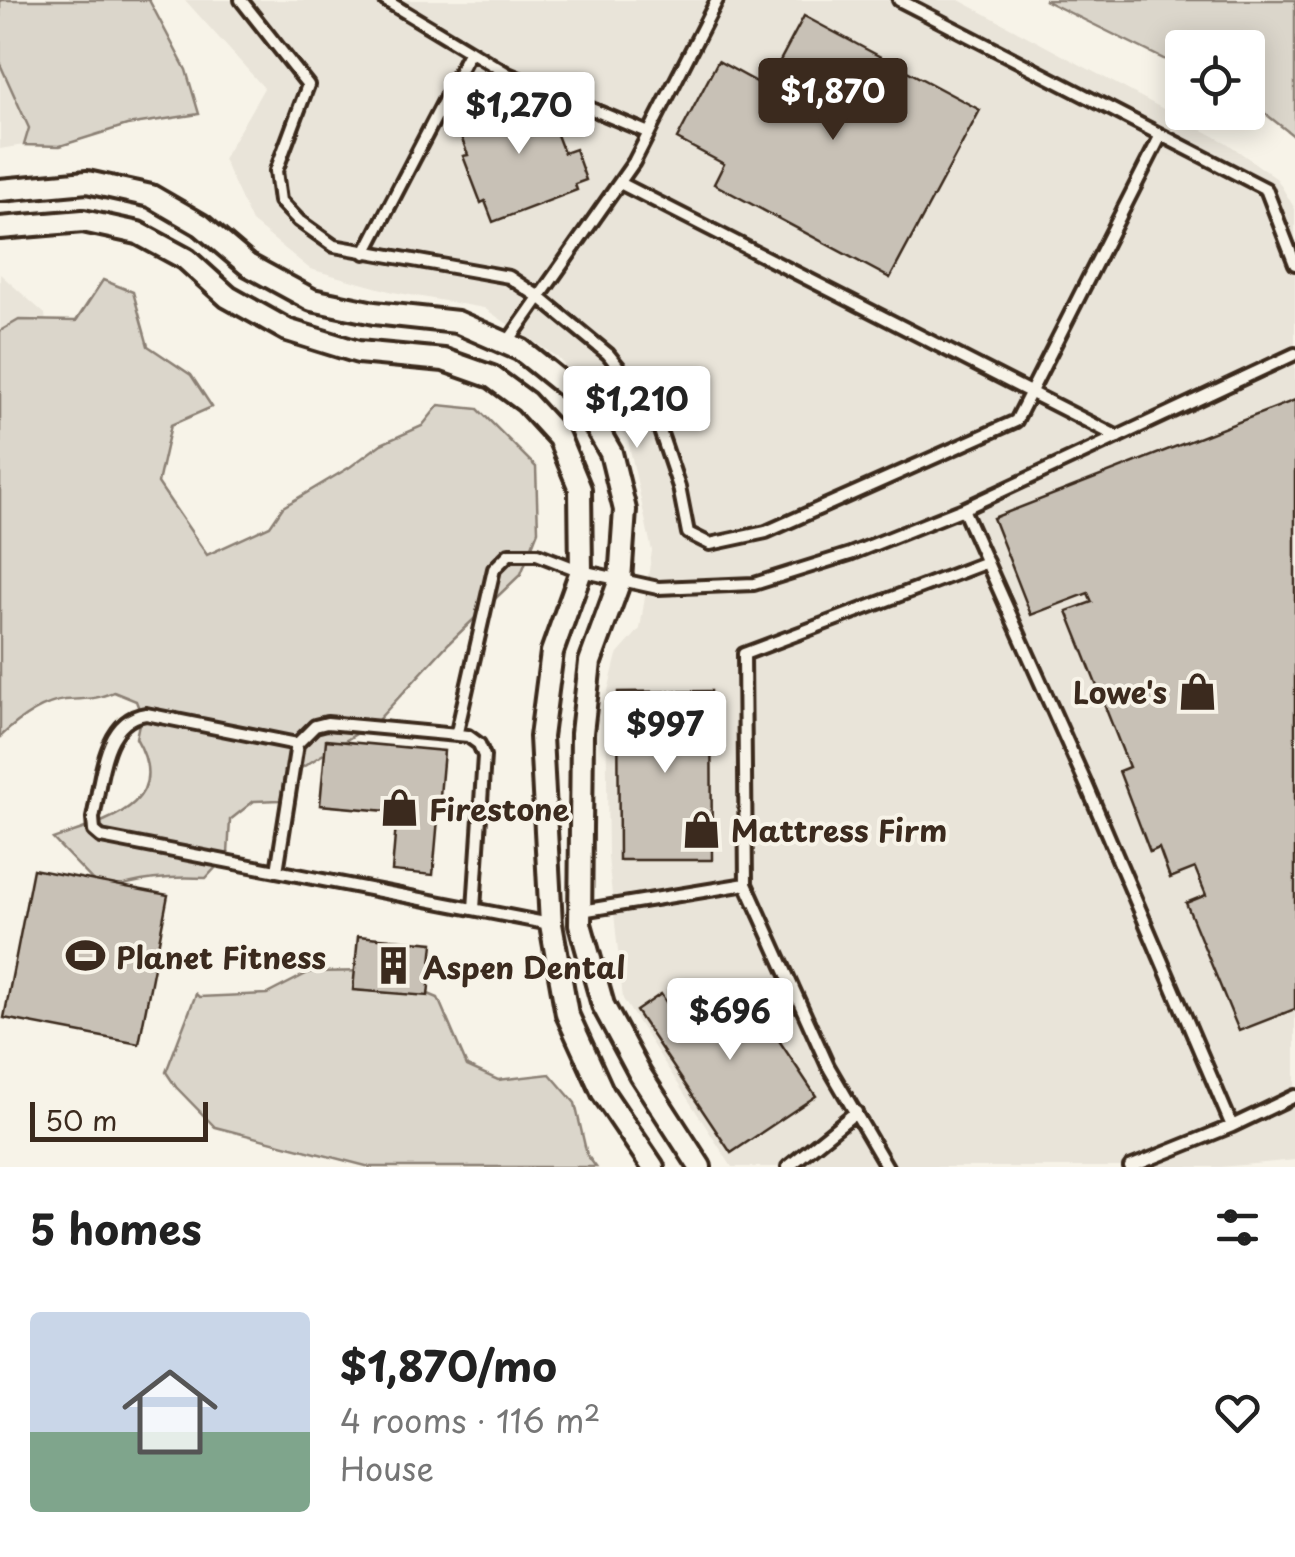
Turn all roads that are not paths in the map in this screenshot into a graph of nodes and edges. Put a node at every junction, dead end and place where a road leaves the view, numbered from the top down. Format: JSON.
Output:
{"nodes":[{"id":1,"x":240,"y":0,"type":"edge"},
{"id":2,"x":385,"y":0,"type":"edge"},
{"id":3,"x":717,"y":0,"type":"edge"},
{"id":4,"x":898,"y":0,"type":"edge"},
{"id":5,"x":470,"y":51,"type":"junction"},
{"id":6,"x":649,"y":133,"type":"junction"},
{"id":7,"x":1161,"y":135,"type":"junction"},
{"id":8,"x":620,"y":183,"type":"junction"},
{"id":9,"x":0,"y":190,"type":"edge"},
{"id":10,"x":0,"y":228,"type":"edge"},
{"id":11,"x":365,"y":253,"type":"junction"},
{"id":12,"x":1295,"y":264,"type":"edge"},
{"id":13,"x":539,"y":297,"type":"junction"},
{"id":14,"x":507,"y":343,"type":"junction"},
{"id":15,"x":1295,"y":354,"type":"edge"},
{"id":16,"x":1032,"y":393,"type":"junction"},
{"id":17,"x":1118,"y":437,"type":"junction"},
{"id":18,"x":963,"y":508,"type":"junction"},
{"id":19,"x":987,"y":562,"type":"junction"},
{"id":20,"x":581,"y":571,"type":"junction"},
{"id":21,"x":620,"y":580,"type":"junction"},
{"id":22,"x":457,"y":732,"type":"junction"},
{"id":23,"x":296,"y":744,"type":"junction"},
{"id":24,"x":277,"y":871,"type":"junction"},
{"id":25,"x":746,"y":884,"type":"junction"},
{"id":26,"x":474,"y":909,"type":"junction"},
{"id":27,"x":580,"y":910,"type":"junction"},
{"id":28,"x":551,"y":924,"type":"junction"},
{"id":29,"x":1295,"y":1096,"type":"edge"},
{"id":30,"x":856,"y":1112,"type":"junction"},
{"id":31,"x":1232,"y":1126,"type":"junction"},
{"id":32,"x":653,"y":1167,"type":"edge"},
{"id":33,"x":700,"y":1167,"type":"edge"},
{"id":34,"x":788,"y":1167,"type":"edge"},
{"id":35,"x":887,"y":1167,"type":"edge"},
{"id":36,"x":1130,"y":1167,"type":"edge"}],
"edges":[{"from":1,"to":11,"type":"lane"},
{"from":2,"to":5,"type":"lane"},
{"from":3,"to":6,"type":"lane"},
{"from":4,"to":7,"type":"lane"},
{"from":5,"to":6,"type":"lane"},
{"from":5,"to":11,"type":"lane"},
{"from":6,"to":8,"type":"lane"},
{"from":7,"to":12,"type":"lane"},
{"from":7,"to":16,"type":"lane"},
{"from":8,"to":13,"type":"lane"},
{"from":8,"to":16,"type":"lane"},
{"from":9,"to":14,"type":"street"},
{"from":10,"to":20,"type":"street"},
{"from":11,"to":13,"type":"lane"},
{"from":13,"to":14,"type":"lane"},
{"from":13,"to":16,"type":"lane"},
{"from":14,"to":21,"type":"street"},
{"from":15,"to":17,"type":"lane"},
{"from":16,"to":17,"type":"lane"},
{"from":17,"to":18,"type":"lane"},
{"from":18,"to":19,"type":"lane"},
{"from":18,"to":21,"type":"lane"},
{"from":19,"to":25,"type":"lane"},
{"from":19,"to":31,"type":"lane"},
{"from":20,"to":21,"type":"lane"},
{"from":20,"to":22,"type":"lane"},
{"from":20,"to":28,"type":"street"},
{"from":21,"to":27,"type":"street"},
{"from":22,"to":23,"type":"lane"},
{"from":22,"to":26,"type":"lane"},
{"from":23,"to":24,"type":"lane"},
{"from":23,"to":24,"type":"lane"},
{"from":24,"to":26,"type":"lane"},
{"from":25,"to":27,"type":"lane"},
{"from":25,"to":30,"type":"lane"},
{"from":26,"to":28,"type":"lane"},
{"from":27,"to":33,"type":"street"},
{"from":28,"to":32,"type":"street"},
{"from":29,"to":31,"type":"lane"},
{"from":30,"to":34,"type":"lane"},
{"from":30,"to":35,"type":"lane"},
{"from":31,"to":36,"type":"lane"}]}
